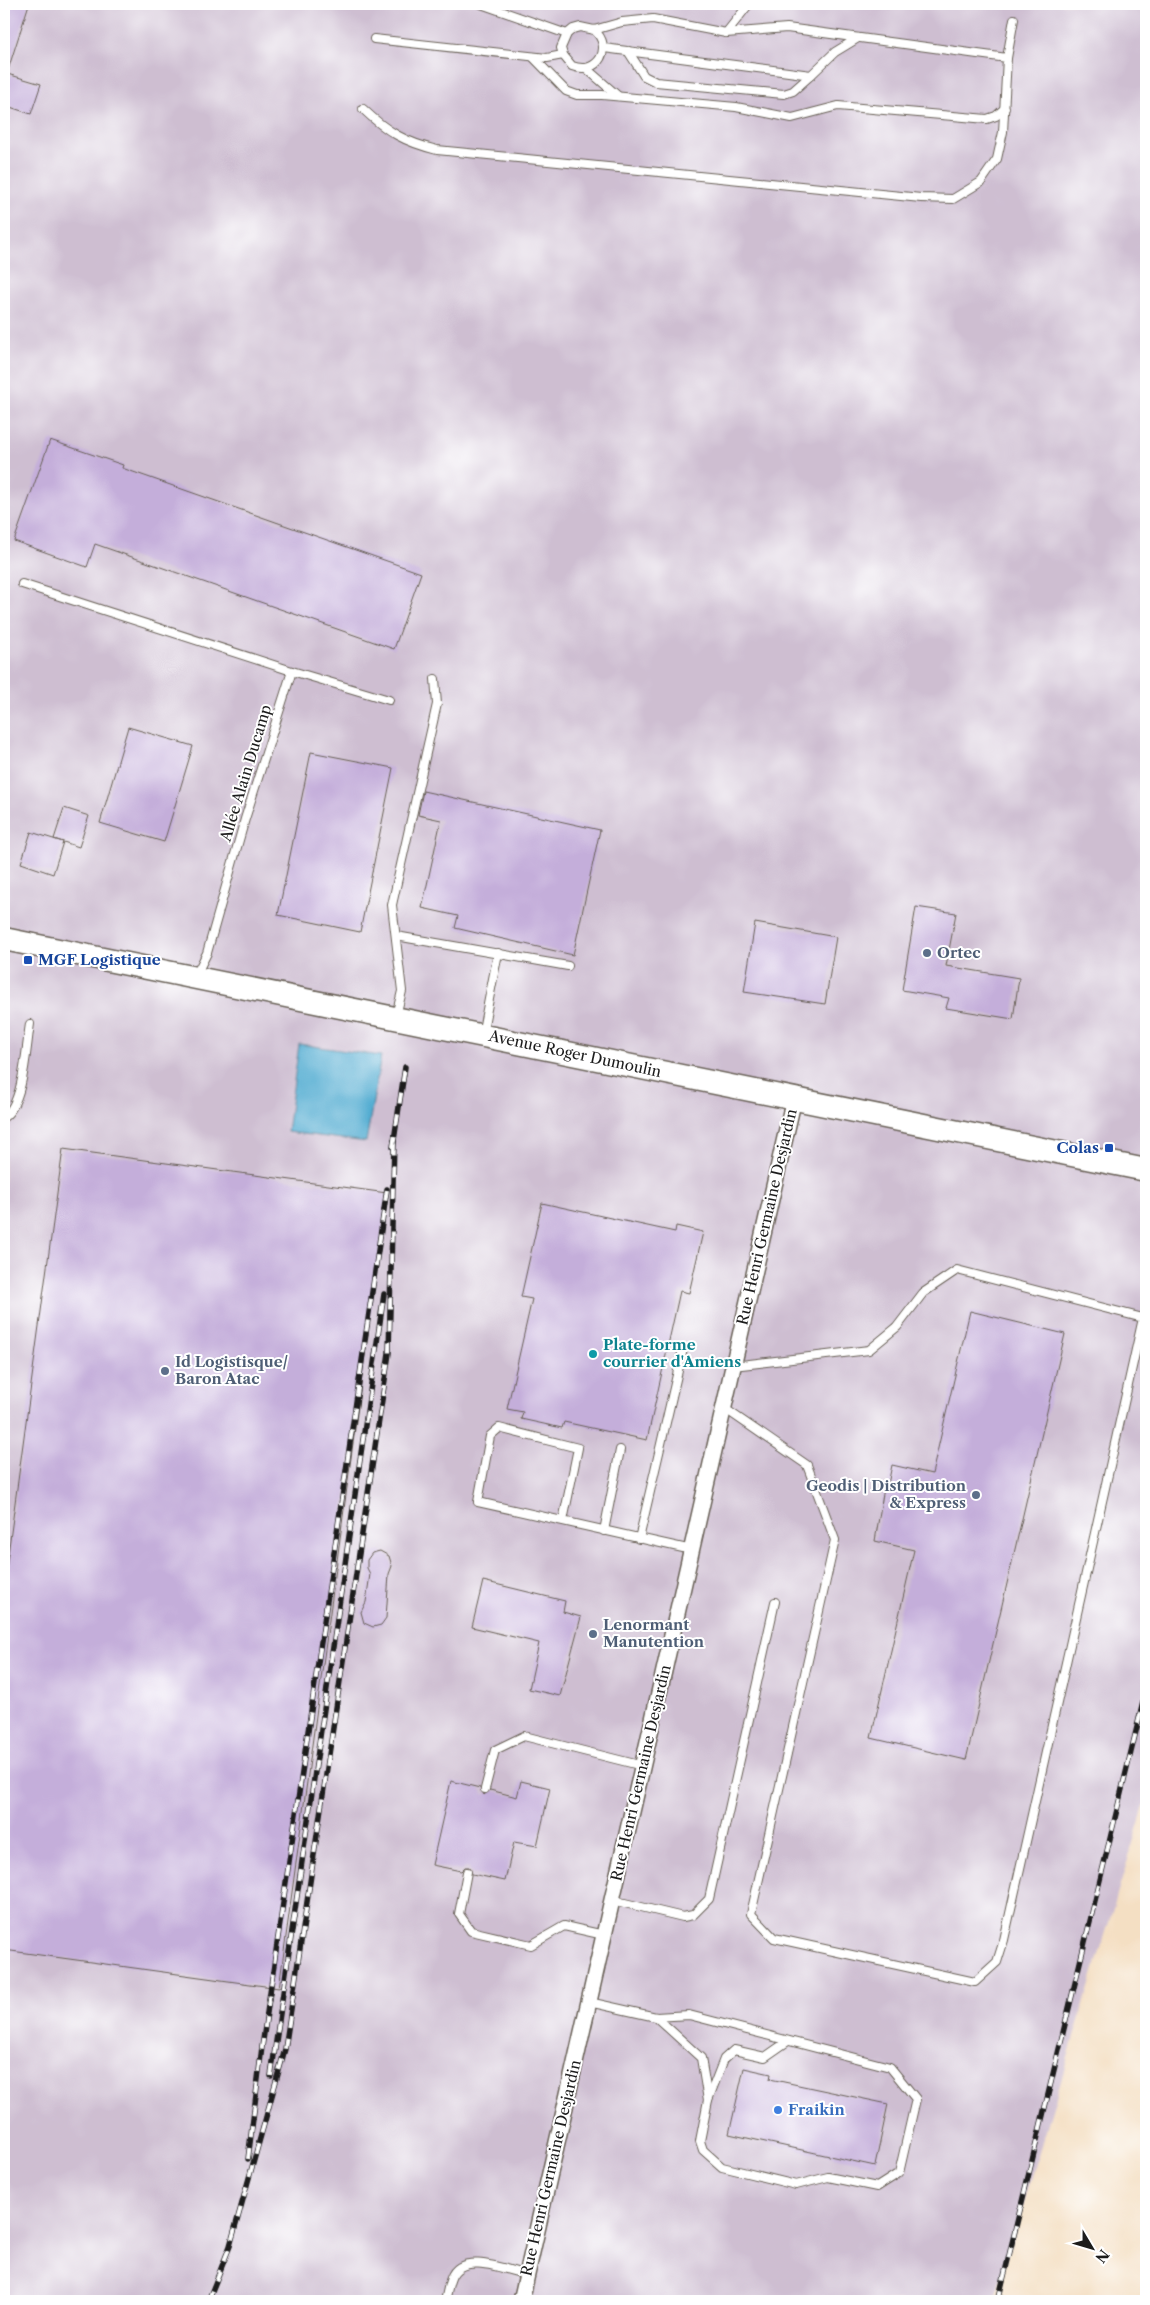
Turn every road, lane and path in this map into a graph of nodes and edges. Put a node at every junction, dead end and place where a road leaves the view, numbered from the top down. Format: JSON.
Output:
{"nodes":[{"id":1,"x":481,"y":4,"type":"edge"},
{"id":2,"x":749,"y":4,"type":"edge"},
{"id":3,"x":1014,"y":19,"type":"dead end"},
{"id":4,"x":594,"y":30,"type":"junction"},
{"id":5,"x":726,"y":32,"type":"junction"},
{"id":6,"x":566,"y":34,"type":"junction"},
{"id":7,"x":858,"y":38,"type":"junction"},
{"id":8,"x":374,"y":39,"type":"dead end"},
{"id":9,"x":604,"y":48,"type":"junction"},
{"id":10,"x":628,"y":51,"type":"junction"},
{"id":11,"x":563,"y":55,"type":"junction"},
{"id":12,"x":533,"y":57,"type":"junction"},
{"id":13,"x":1008,"y":58,"type":"junction"},
{"id":14,"x":586,"y":69,"type":"junction"},
{"id":15,"x":811,"y":75,"type":"junction"},
{"id":16,"x":618,"y":96,"type":"junction"},
{"id":17,"x":1004,"y":108,"type":"junction"},
{"id":18,"x":363,"y":109,"type":"dead end"},
{"id":19,"x":22,"y":584,"type":"dead end"},
{"id":20,"x":292,"y":671,"type":"junction"},
{"id":21,"x":434,"y":679,"type":"dead end"},
{"id":22,"x":389,"y":700,"type":"dead end"},
{"id":23,"x":396,"y":936,"type":"junction"},
{"id":24,"x":4,"y":939,"type":"edge"},
{"id":25,"x":498,"y":953,"type":"junction"},
{"id":26,"x":568,"y":966,"type":"dead end"},
{"id":27,"x":194,"y":979,"type":"junction"},
{"id":28,"x":396,"y":1018,"type":"junction"},
{"id":29,"x":30,"y":1024,"type":"dead end"},
{"id":30,"x":482,"y":1035,"type":"junction"},
{"id":31,"x":794,"y":1098,"type":"junction"},
{"id":32,"x":4,"y":1117,"type":"edge"},
{"id":33,"x":1146,"y":1170,"type":"edge"},
{"id":34,"x":684,"y":1349,"type":"dead end"},
{"id":35,"x":733,"y":1366,"type":"junction"},
{"id":36,"x":724,"y":1408,"type":"junction"},
{"id":37,"x":620,"y":1450,"type":"dead end"},
{"id":38,"x":563,"y":1521,"type":"junction"},
{"id":39,"x":604,"y":1531,"type":"junction"},
{"id":40,"x":639,"y":1539,"type":"junction"},
{"id":41,"x":692,"y":1550,"type":"junction"},
{"id":42,"x":775,"y":1602,"type":"dead end"},
{"id":43,"x":643,"y":1766,"type":"junction"},
{"id":44,"x":485,"y":1789,"type":"dead end"},
{"id":45,"x":467,"y":1872,"type":"dead end"},
{"id":46,"x":612,"y":1900,"type":"junction"},
{"id":47,"x":604,"y":1935,"type":"junction"},
{"id":48,"x":589,"y":2002,"type":"junction"},
{"id":49,"x":656,"y":2017,"type":"junction"},
{"id":50,"x":788,"y":2041,"type":"junction"},
{"id":51,"x":708,"y":2100,"type":"junction"},
{"id":52,"x":527,"y":2275,"type":"junction"},
{"id":53,"x":445,"y":2301,"type":"edge"},
{"id":54,"x":521,"y":2301,"type":"edge"}],
"edges":[{"from":1,"to":6,"type":"lane"},
{"from":2,"to":5,"type":"lane"},
{"from":3,"to":13,"type":"lane"},
{"from":4,"to":5,"type":"lane"},
{"from":4,"to":6,"type":"lane"},
{"from":4,"to":9,"type":"lane"},
{"from":5,"to":7,"type":"lane"},
{"from":6,"to":11,"type":"lane"},
{"from":7,"to":13,"type":"lane"},
{"from":7,"to":15,"type":"lane"},
{"from":8,"to":12,"type":"lane"},
{"from":9,"to":10,"type":"lane"},
{"from":9,"to":14,"type":"lane"},
{"from":10,"to":15,"type":"lane"},
{"from":10,"to":15,"type":"lane"},
{"from":11,"to":12,"type":"lane"},
{"from":11,"to":14,"type":"lane"},
{"from":12,"to":16,"type":"lane"},
{"from":13,"to":17,"type":"lane"},
{"from":14,"to":16,"type":"lane"},
{"from":16,"to":17,"type":"lane"},
{"from":17,"to":18,"type":"lane"},
{"from":19,"to":20,"type":"lane"},
{"from":20,"to":22,"type":"lane"},
{"from":20,"to":27,"type":"lane","name":"Allée Alain Ducamp"},
{"from":21,"to":23,"type":"lane"},
{"from":23,"to":25,"type":"lane"},
{"from":23,"to":28,"type":"lane"},
{"from":24,"to":27,"type":"main road","name":"Avenue Roger Dumoulin"},
{"from":25,"to":26,"type":"lane"},
{"from":25,"to":30,"type":"lane"},
{"from":27,"to":28,"type":"main road","name":"Avenue Roger Dumoulin"},
{"from":28,"to":30,"type":"main road","name":"Avenue Roger Dumoulin"},
{"from":29,"to":32,"type":"lane"},
{"from":30,"to":31,"type":"main road","name":"Avenue Roger Dumoulin"},
{"from":31,"to":33,"type":"main road","name":"Avenue Roger Dumoulin"},
{"from":31,"to":35,"type":"street","name":"Rue Henri Germaine Desjardin"},
{"from":34,"to":40,"type":"lane"},
{"from":35,"to":36,"type":"street","name":"Rue Henri Germaine Desjardin"},
{"from":35,"to":36,"type":"lane"},
{"from":36,"to":41,"type":"street","name":"Rue Henri Germaine Desjardin"},
{"from":37,"to":39,"type":"lane"},
{"from":38,"to":38,"type":"lane"},
{"from":38,"to":39,"type":"lane"},
{"from":39,"to":40,"type":"lane"},
{"from":40,"to":41,"type":"lane"},
{"from":41,"to":43,"type":"street","name":"Rue Henri Germaine Desjardin"},
{"from":42,"to":46,"type":"lane"},
{"from":43,"to":44,"type":"lane"},
{"from":43,"to":46,"type":"street","name":"Rue Henri Germaine Desjardin"},
{"from":45,"to":47,"type":"lane"},
{"from":46,"to":47,"type":"street","name":"Rue Henri Germaine Desjardin"},
{"from":47,"to":48,"type":"street","name":"Rue Henri Germaine Desjardin"},
{"from":48,"to":49,"type":"lane"},
{"from":48,"to":52,"type":"street","name":"Rue Henri Germaine Desjardin"},
{"from":49,"to":50,"type":"lane"},
{"from":49,"to":51,"type":"lane"},
{"from":50,"to":51,"type":"lane"},
{"from":50,"to":51,"type":"lane"},
{"from":52,"to":53,"type":"lane"},
{"from":52,"to":54,"type":"street","name":"Rue Henri Germaine Desjardin"}]}
